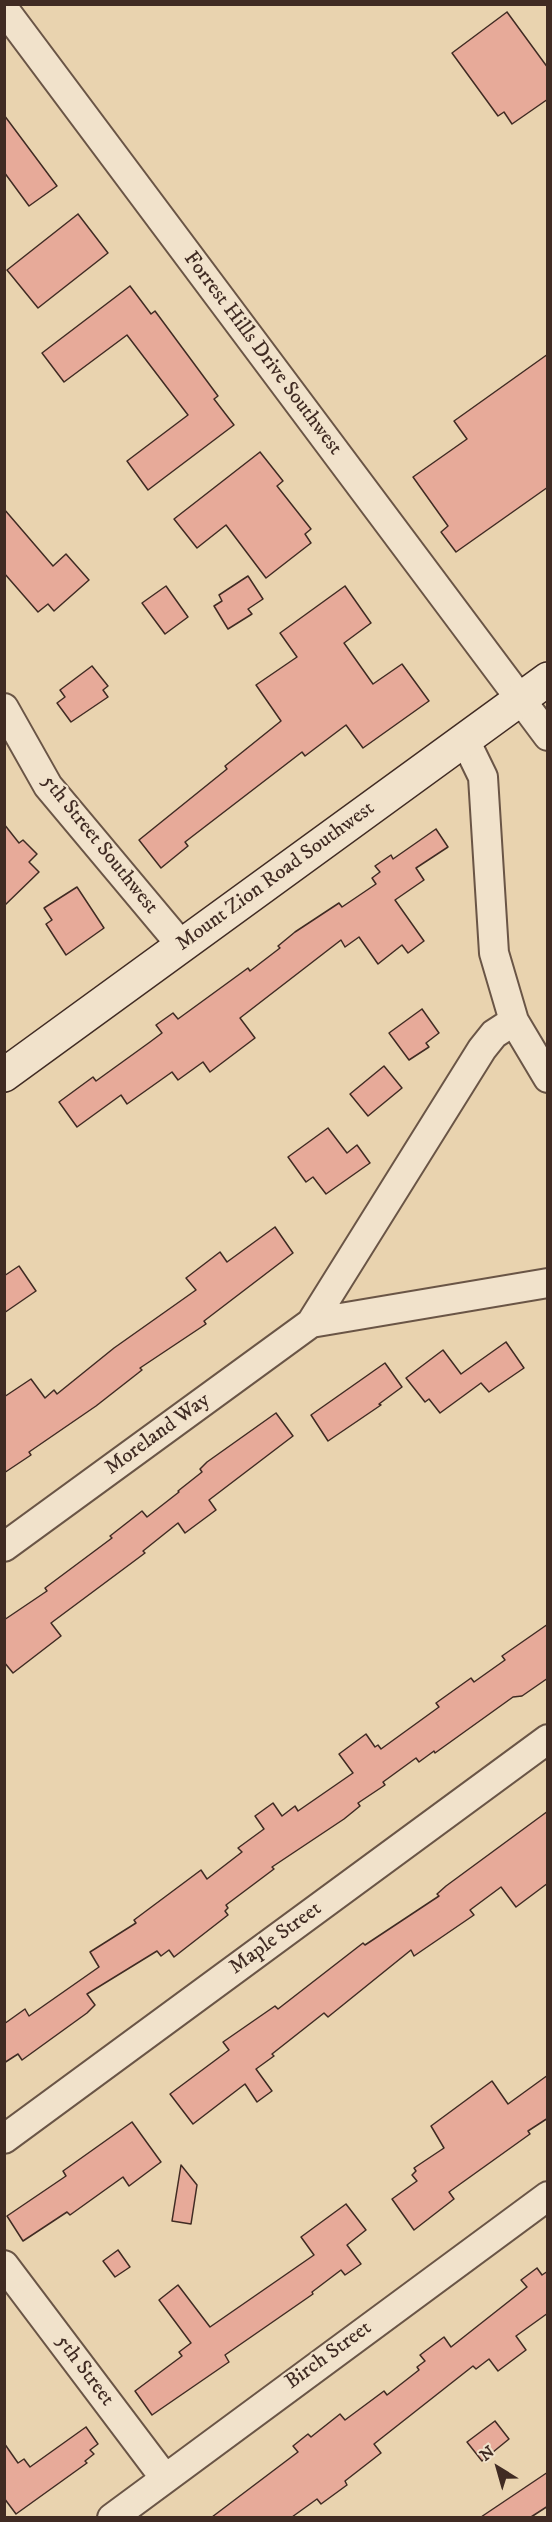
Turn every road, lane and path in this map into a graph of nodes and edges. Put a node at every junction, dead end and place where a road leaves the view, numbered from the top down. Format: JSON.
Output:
{"nodes":[{"id":1,"x":4,"y":9,"type":"edge"},
{"id":2,"x":548,"y":679,"type":"edge"},
{"id":3,"x":520,"y":699,"type":"junction"},
{"id":4,"x":4,"y":708,"type":"edge"},
{"id":5,"x":548,"y":736,"type":"edge"},
{"id":6,"x":465,"y":740,"type":"junction"},
{"id":7,"x":182,"y":946,"type":"junction"},
{"id":8,"x":514,"y":1021,"type":"junction"},
{"id":9,"x":4,"y":1075,"type":"edge"},
{"id":10,"x":548,"y":1078,"type":"edge"},
{"id":11,"x":548,"y":1283,"type":"edge"},
{"id":12,"x":310,"y":1323,"type":"junction"},
{"id":13,"x":4,"y":1547,"type":"edge"},
{"id":14,"x":548,"y":1739,"type":"edge"},
{"id":15,"x":4,"y":2139,"type":"edge"},
{"id":16,"x":548,"y":2196,"type":"edge"},
{"id":17,"x":4,"y":2265,"type":"edge"},
{"id":18,"x":164,"y":2477,"type":"junction"},
{"id":19,"x":112,"y":2517,"type":"edge"}],
"edges":[{"from":1,"to":3,"type":"street","name":"Forrest Hills Drive Southwest"},
{"from":2,"to":3,"type":"street","name":"Mount Zion Road Southwest"},
{"from":3,"to":5,"type":"street","name":"Forrest Hills Drive Southwest"},
{"from":3,"to":6,"type":"street","name":"Mount Zion Road Southwest"},
{"from":4,"to":7,"type":"street","name":"5th Street Southwest"},
{"from":6,"to":7,"type":"street","name":"Mount Zion Road Southwest"},
{"from":6,"to":8,"type":"street"},
{"from":7,"to":9,"type":"street","name":"Mount Zion Road Southwest"},
{"from":8,"to":10,"type":"street"},
{"from":8,"to":12,"type":"street","name":"Moreland Way"},
{"from":11,"to":12,"type":"street","name":"Moreland Way"},
{"from":12,"to":13,"type":"street","name":"Moreland Way"},
{"from":14,"to":15,"type":"street","name":"Maple Street"},
{"from":16,"to":18,"type":"street","name":"Birch Street"},
{"from":17,"to":18,"type":"street","name":"5th Street"},
{"from":18,"to":19,"type":"street","name":"Birch Street"}]}
